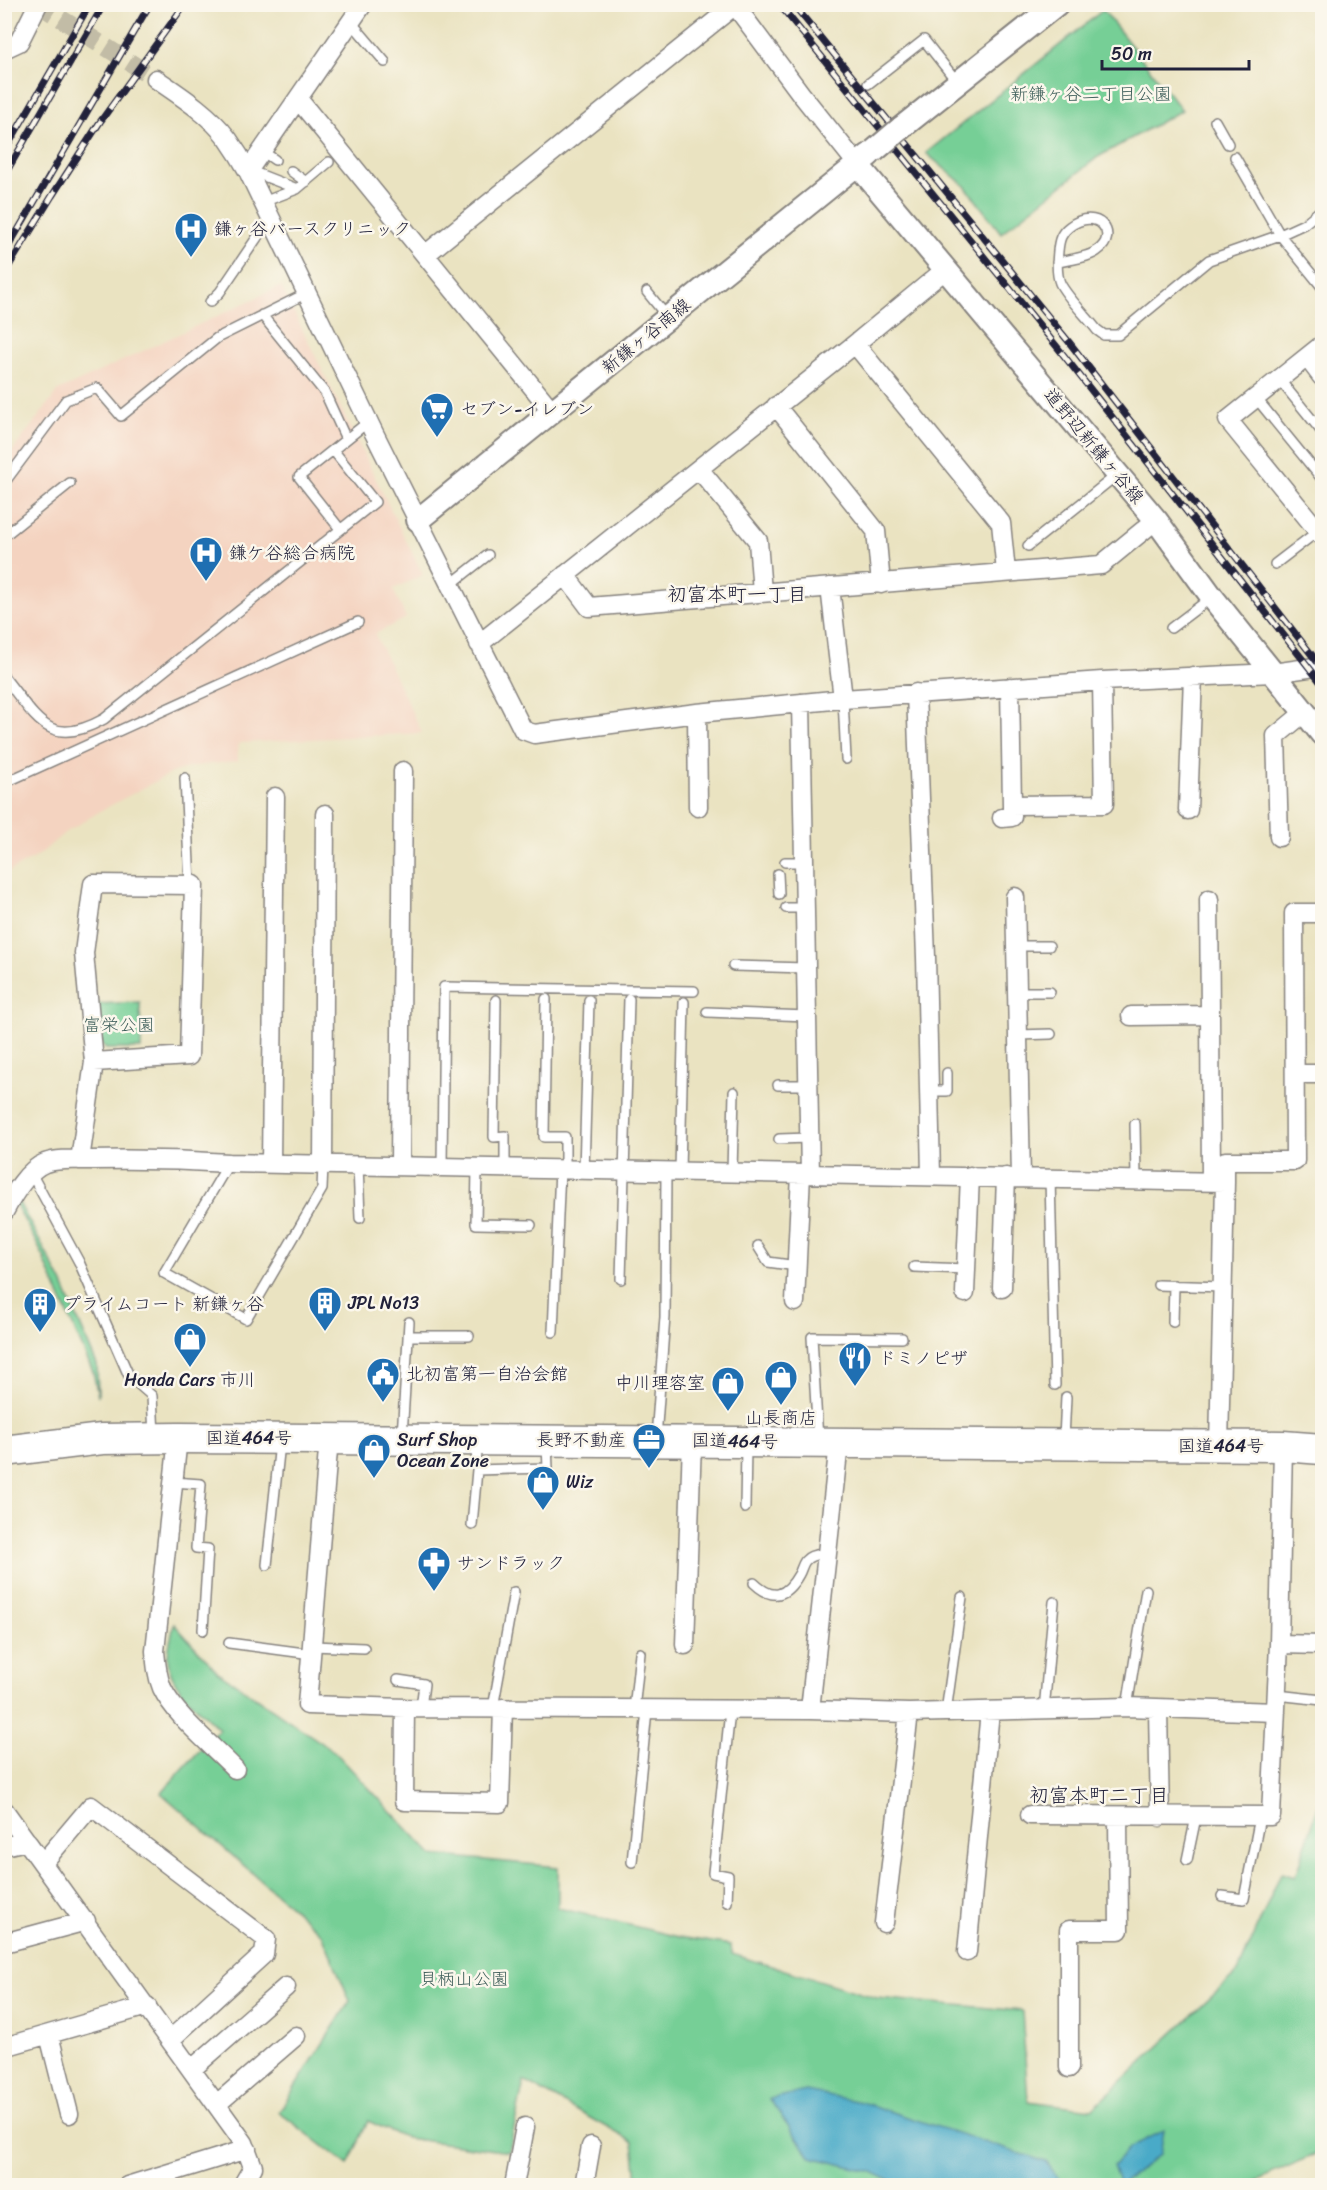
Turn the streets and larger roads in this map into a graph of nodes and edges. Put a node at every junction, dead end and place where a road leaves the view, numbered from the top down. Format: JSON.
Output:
{"nodes":[{"id":1,"x":38,"y":4,"type":"edge"},
{"id":2,"x":363,"y":4,"type":"edge"},
{"id":3,"x":734,"y":5,"type":"edge"},
{"id":4,"x":1052,"y":6,"type":"edge"},
{"id":5,"x":4,"y":49,"type":"edge"},
{"id":6,"x":156,"y":79,"type":"tunnel mouth"},
{"id":7,"x":298,"y":99,"type":"junction"},
{"id":8,"x":866,"y":157,"type":"junction"},
{"id":9,"x":249,"y":171,"type":"junction"},
{"id":10,"x":425,"y":255,"type":"junction"},
{"id":11,"x":946,"y":269,"type":"junction"},
{"id":12,"x":855,"y":344,"type":"junction"},
{"id":13,"x":1323,"y":345,"type":"edge"},
{"id":14,"x":1307,"y":357,"type":"junction"},
{"id":15,"x":1323,"y":376,"type":"edge"},
{"id":16,"x":776,"y":406,"type":"junction"},
{"id":17,"x":552,"y":411,"type":"junction"},
{"id":18,"x":699,"y":469,"type":"junction"},
{"id":19,"x":418,"y":520,"type":"junction"},
{"id":20,"x":1156,"y":520,"type":"junction"},
{"id":21,"x":1320,"y":534,"type":"edge"},
{"id":22,"x":1005,"y":572,"type":"junction"},
{"id":23,"x":565,"y":575,"type":"junction"},
{"id":24,"x":881,"y":584,"type":"junction"},
{"id":25,"x":830,"y":587,"type":"junction"},
{"id":26,"x":762,"y":592,"type":"junction"},
{"id":27,"x":479,"y":644,"type":"junction"},
{"id":28,"x":1323,"y":666,"type":"edge"},
{"id":29,"x":1273,"y":673,"type":"junction"},
{"id":30,"x":1193,"y":676,"type":"junction"},
{"id":31,"x":1102,"y":681,"type":"junction"},
{"id":32,"x":1010,"y":687,"type":"junction"},
{"id":33,"x":916,"y":693,"type":"junction"},
{"id":34,"x":843,"y":699,"type":"junction"},
{"id":35,"x":801,"y":703,"type":"junction"},
{"id":36,"x":1305,"y":712,"type":"junction"},
{"id":37,"x":697,"y":713,"type":"junction"},
{"id":38,"x":1323,"y":734,"type":"edge"},
{"id":39,"x":403,"y":771,"type":"dead end"},
{"id":40,"x":275,"y":797,"type":"dead end"},
{"id":41,"x":698,"y":807,"type":"dead end"},
{"id":42,"x":1188,"y":810,"type":"dead end"},
{"id":43,"x":325,"y":814,"type":"dead end"},
{"id":44,"x":1279,"y":837,"type":"dead end"},
{"id":45,"x":1015,"y":897,"type":"dead end"},
{"id":46,"x":1209,"y":899,"type":"dead end"},
{"id":47,"x":1323,"y":913,"type":"edge"},
{"id":48,"x":1210,"y":1016,"type":"junction"},
{"id":49,"x":1131,"y":1017,"type":"dead end"},
{"id":50,"x":94,"y":1062,"type":"junction"},
{"id":51,"x":1295,"y":1074,"type":"junction"},
{"id":52,"x":1323,"y":1074,"type":"edge"},
{"id":53,"x":80,"y":1160,"type":"junction"},
{"id":54,"x":271,"y":1164,"type":"junction"},
{"id":55,"x":323,"y":1165,"type":"junction"},
{"id":56,"x":400,"y":1166,"type":"junction"},
{"id":57,"x":805,"y":1174,"type":"junction"},
{"id":58,"x":931,"y":1175,"type":"junction"},
{"id":59,"x":970,"y":1176,"type":"junction"},
{"id":60,"x":1014,"y":1177,"type":"junction"},
{"id":61,"x":1218,"y":1182,"type":"junction"},
{"id":62,"x":7,"y":1199,"type":"edge"},
{"id":63,"x":1002,"y":1287,"type":"dead end"},
{"id":64,"x":965,"y":1293,"type":"dead end"},
{"id":65,"x":795,"y":1302,"type":"dead end"},
{"id":66,"x":166,"y":1438,"type":"junction"},
{"id":67,"x":329,"y":1438,"type":"junction"},
{"id":68,"x":692,"y":1441,"type":"junction"},
{"id":69,"x":829,"y":1442,"type":"junction"},
{"id":70,"x":1219,"y":1446,"type":"junction"},
{"id":71,"x":1283,"y":1446,"type":"junction"},
{"id":72,"x":1323,"y":1449,"type":"edge"},
{"id":73,"x":4,"y":1451,"type":"edge"},
{"id":74,"x":1279,"y":1644,"type":"junction"},
{"id":75,"x":685,"y":1645,"type":"dead end"},
{"id":76,"x":1323,"y":1645,"type":"edge"},
{"id":77,"x":1276,"y":1704,"type":"junction"},
{"id":78,"x":413,"y":1708,"type":"junction"},
{"id":79,"x":498,"y":1708,"type":"junction"},
{"id":80,"x":1158,"y":1709,"type":"junction"},
{"id":81,"x":810,"y":1710,"type":"junction"},
{"id":82,"x":990,"y":1711,"type":"junction"},
{"id":83,"x":909,"y":1713,"type":"junction"},
{"id":84,"x":235,"y":1769,"type":"dead end"},
{"id":85,"x":4,"y":1810,"type":"edge"},
{"id":86,"x":1030,"y":1815,"type":"dead end"},
{"id":87,"x":1118,"y":1817,"type":"junction"},
{"id":88,"x":1160,"y":1817,"type":"junction"},
{"id":89,"x":27,"y":1841,"type":"junction"},
{"id":90,"x":4,"y":1846,"type":"edge"},
{"id":91,"x":43,"y":1863,"type":"junction"},
{"id":92,"x":86,"y":1922,"type":"junction"},
{"id":93,"x":884,"y":1923,"type":"dead end"},
{"id":94,"x":4,"y":1943,"type":"edge"},
{"id":95,"x":968,"y":1952,"type":"dead end"},
{"id":96,"x":286,"y":1987,"type":"dead end"},
{"id":97,"x":147,"y":2006,"type":"junction"},
{"id":98,"x":49,"y":2035,"type":"junction"},
{"id":99,"x":296,"y":2036,"type":"dead end"},
{"id":100,"x":171,"y":2038,"type":"junction"},
{"id":101,"x":4,"y":2047,"type":"edge"},
{"id":102,"x":1069,"y":2068,"type":"dead end"},
{"id":103,"x":192,"y":2069,"type":"junction"},
{"id":104,"x":217,"y":2104,"type":"junction"},
{"id":105,"x":69,"y":2114,"type":"dead end"},
{"id":106,"x":525,"y":2127,"type":"dead end"},
{"id":107,"x":591,"y":2146,"type":"dead end"},
{"id":108,"x":247,"y":2149,"type":"junction"},
{"id":109,"x":127,"y":2186,"type":"edge"},
{"id":110,"x":242,"y":2186,"type":"edge"},
{"id":111,"x":513,"y":2186,"type":"edge"},
{"id":112,"x":584,"y":2186,"type":"edge"}],
"edges":[{"from":1,"to":5,"type":"street"},
{"from":2,"to":7,"type":"street"},
{"from":3,"to":8,"type":"street"},
{"from":3,"to":10,"type":"street"},
{"from":4,"to":8,"type":"street","name":"新鎌ヶ谷南線","bridge":true},
{"from":6,"to":9,"type":"street"},
{"from":7,"to":9,"type":"street"},
{"from":7,"to":10,"type":"street"},
{"from":8,"to":11,"type":"street","name":"道野辺新鎌ヶ谷線"},
{"from":8,"to":17,"type":"street","name":"新鎌ヶ谷南線"},
{"from":9,"to":19,"type":"street"},
{"from":10,"to":17,"type":"street"},
{"from":11,"to":12,"type":"street"},
{"from":11,"to":20,"type":"street","name":"道野辺新鎌ヶ谷線"},
{"from":12,"to":16,"type":"street"},
{"from":12,"to":22,"type":"street"},
{"from":13,"to":14,"type":"street"},
{"from":14,"to":15,"type":"street"},
{"from":14,"to":21,"type":"street"},
{"from":16,"to":18,"type":"street"},
{"from":16,"to":24,"type":"street"},
{"from":17,"to":19,"type":"street","name":"新鎌ヶ谷南線"},
{"from":18,"to":23,"type":"street"},
{"from":18,"to":26,"type":"street"},
{"from":19,"to":27,"type":"street"},
{"from":20,"to":22,"type":"street"},
{"from":20,"to":29,"type":"street","name":"道野辺新鎌ヶ谷線"},
{"from":22,"to":24,"type":"street"},
{"from":23,"to":26,"type":"street"},
{"from":23,"to":27,"type":"street"},
{"from":24,"to":25,"type":"street"},
{"from":25,"to":26,"type":"street"},
{"from":25,"to":34,"type":"street"},
{"from":27,"to":37,"type":"street"},
{"from":28,"to":29,"type":"street"},
{"from":29,"to":30,"type":"street"},
{"from":29,"to":36,"type":"street","name":"道野辺新鎌ヶ谷線"},
{"from":30,"to":31,"type":"street"},
{"from":30,"to":42,"type":"street"},
{"from":31,"to":32,"type":"street"},
{"from":31,"to":32,"type":"street"},
{"from":32,"to":33,"type":"street"},
{"from":33,"to":34,"type":"street"},
{"from":33,"to":58,"type":"street"},
{"from":34,"to":35,"type":"street"},
{"from":35,"to":37,"type":"street"},
{"from":35,"to":57,"type":"street"},
{"from":36,"to":38,"type":"street","name":"道野辺新鎌ヶ谷線"},
{"from":36,"to":44,"type":"street"},
{"from":37,"to":41,"type":"street"},
{"from":39,"to":56,"type":"street"},
{"from":40,"to":54,"type":"street"},
{"from":43,"to":55,"type":"street"},
{"from":45,"to":60,"type":"street"},
{"from":46,"to":48,"type":"street"},
{"from":47,"to":51,"type":"street"},
{"from":48,"to":49,"type":"street"},
{"from":48,"to":61,"type":"street"},
{"from":50,"to":50,"type":"street"},
{"from":50,"to":53,"type":"street"},
{"from":51,"to":52,"type":"street"},
{"from":51,"to":61,"type":"street"},
{"from":53,"to":54,"type":"street"},
{"from":53,"to":62,"type":"street"},
{"from":54,"to":55,"type":"street"},
{"from":55,"to":56,"type":"street"},
{"from":56,"to":57,"type":"street"},
{"from":57,"to":58,"type":"street"},
{"from":57,"to":65,"type":"street"},
{"from":58,"to":59,"type":"street"},
{"from":59,"to":60,"type":"street"},
{"from":59,"to":64,"type":"street"},
{"from":60,"to":61,"type":"street"},
{"from":60,"to":63,"type":"street"},
{"from":61,"to":70,"type":"street"},
{"from":66,"to":67,"type":"highway","name":"国道464号"},
{"from":66,"to":73,"type":"highway","name":"国道464号"},
{"from":66,"to":84,"type":"street"},
{"from":67,"to":68,"type":"highway","name":"国道464号"},
{"from":67,"to":78,"type":"street"},
{"from":68,"to":69,"type":"highway","name":"国道464号"},
{"from":68,"to":75,"type":"street"},
{"from":69,"to":70,"type":"highway","name":"国道464号"},
{"from":69,"to":81,"type":"street"},
{"from":70,"to":71,"type":"highway","name":"国道464号"},
{"from":71,"to":72,"type":"highway","name":"国道464号"},
{"from":71,"to":74,"type":"street"},
{"from":74,"to":76,"type":"street"},
{"from":74,"to":77,"type":"street"},
{"from":77,"to":80,"type":"street"},
{"from":77,"to":88,"type":"street"},
{"from":78,"to":79,"type":"street"},
{"from":78,"to":79,"type":"street"},
{"from":79,"to":81,"type":"street"},
{"from":80,"to":82,"type":"street"},
{"from":80,"to":88,"type":"street"},
{"from":81,"to":83,"type":"street"},
{"from":82,"to":83,"type":"street"},
{"from":82,"to":95,"type":"street"},
{"from":83,"to":93,"type":"street"},
{"from":85,"to":89,"type":"street"},
{"from":86,"to":87,"type":"street"},
{"from":87,"to":88,"type":"street"},
{"from":87,"to":102,"type":"street"},
{"from":89,"to":90,"type":"street"},
{"from":89,"to":91,"type":"street"},
{"from":91,"to":92,"type":"street"},
{"from":91,"to":100,"type":"street"},
{"from":92,"to":94,"type":"street"},
{"from":92,"to":97,"type":"street"},
{"from":96,"to":103,"type":"street"},
{"from":97,"to":98,"type":"street"},
{"from":97,"to":100,"type":"street"},
{"from":98,"to":101,"type":"street"},
{"from":98,"to":105,"type":"street"},
{"from":99,"to":104,"type":"street"},
{"from":100,"to":103,"type":"street"},
{"from":103,"to":104,"type":"street"},
{"from":104,"to":108,"type":"street"},
{"from":106,"to":111,"type":"street"},
{"from":107,"to":112,"type":"street"},
{"from":108,"to":109,"type":"street"},
{"from":108,"to":110,"type":"street"}]}
